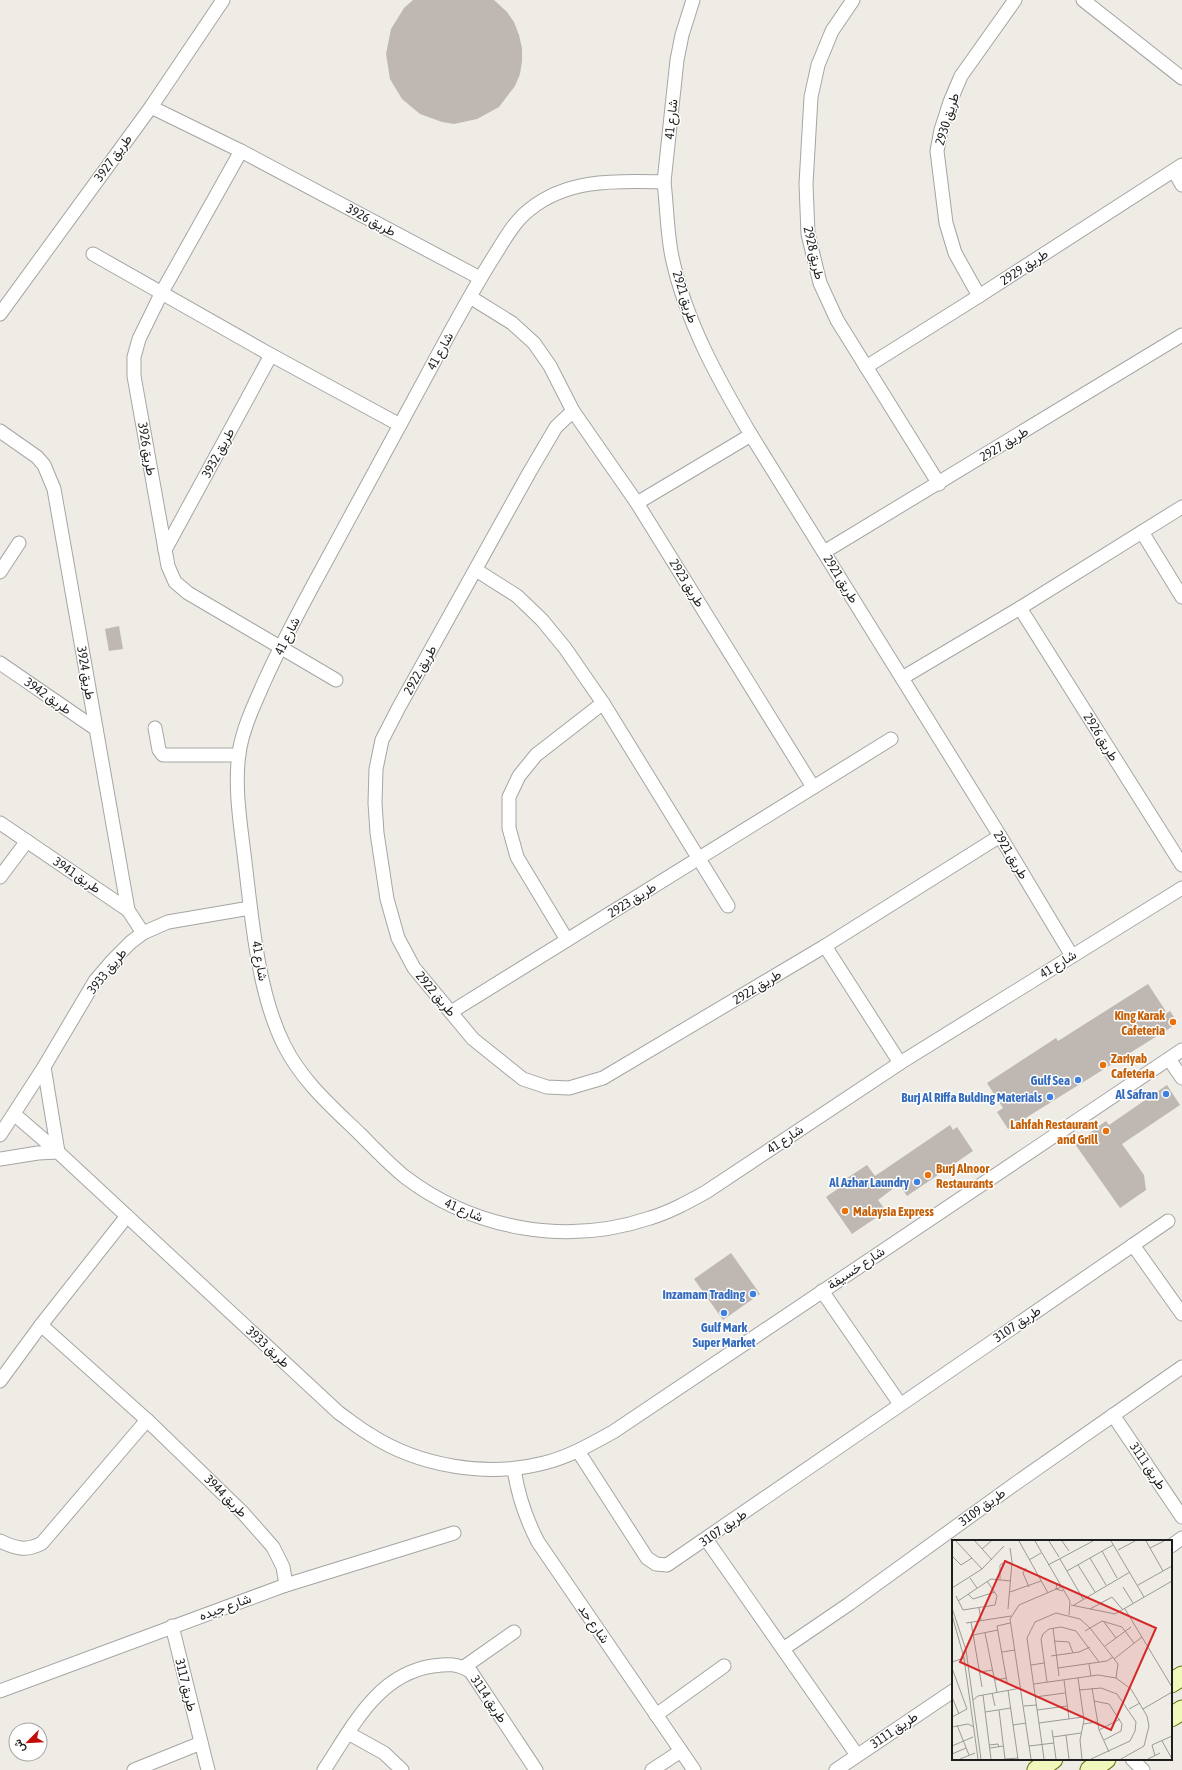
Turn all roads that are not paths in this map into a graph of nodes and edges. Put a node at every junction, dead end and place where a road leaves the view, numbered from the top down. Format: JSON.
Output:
{"nodes":[{"id":1,"x":223,"y":0,"type":"edge"},
{"id":2,"x":693,"y":0,"type":"edge"},
{"id":3,"x":853,"y":0,"type":"edge"},
{"id":4,"x":1015,"y":0,"type":"edge"},
{"id":5,"x":1083,"y":0,"type":"edge"},
{"id":6,"x":1182,"y":78,"type":"edge"},
{"id":7,"x":150,"y":107,"type":"junction"},
{"id":8,"x":241,"y":151,"type":"junction"},
{"id":9,"x":1178,"y":168,"type":"edge"},
{"id":10,"x":664,"y":182,"type":"junction"},
{"id":11,"x":1182,"y":185,"type":"edge"},
{"id":12,"x":93,"y":254,"type":"dead end"},
{"id":13,"x":480,"y":278,"type":"junction"},
{"id":14,"x":162,"y":292,"type":"junction"},
{"id":15,"x":979,"y":296,"type":"junction"},
{"id":16,"x":470,"y":297,"type":"junction"},
{"id":17,"x":0,"y":314,"type":"edge"},
{"id":18,"x":1182,"y":335,"type":"edge"},
{"id":19,"x":271,"y":355,"type":"junction"},
{"id":20,"x":866,"y":367,"type":"junction"},
{"id":21,"x":572,"y":411,"type":"junction"},
{"id":22,"x":400,"y":424,"type":"junction"},
{"id":23,"x":0,"y":431,"type":"edge"},
{"id":24,"x":751,"y":435,"type":"junction"},
{"id":25,"x":939,"y":484,"type":"junction"},
{"id":26,"x":637,"y":502,"type":"junction"},
{"id":27,"x":1182,"y":507,"type":"edge"},
{"id":28,"x":1142,"y":532,"type":"junction"},
{"id":29,"x":19,"y":543,"type":"dead end"},
{"id":30,"x":165,"y":550,"type":"junction"},
{"id":31,"x":824,"y":552,"type":"junction"},
{"id":32,"x":476,"y":570,"type":"junction"},
{"id":33,"x":0,"y":572,"type":"edge"},
{"id":34,"x":1182,"y":597,"type":"edge"},
{"id":35,"x":1020,"y":608,"type":"junction"},
{"id":36,"x":280,"y":646,"type":"junction"},
{"id":37,"x":0,"y":663,"type":"edge"},
{"id":38,"x":902,"y":678,"type":"junction"},
{"id":39,"x":336,"y":680,"type":"dead end"},
{"id":40,"x":602,"y":703,"type":"junction"},
{"id":41,"x":155,"y":728,"type":"dead end"},
{"id":42,"x":96,"y":729,"type":"junction"},
{"id":43,"x":891,"y":739,"type":"dead end"},
{"id":44,"x":239,"y":755,"type":"junction"},
{"id":45,"x":813,"y":787,"type":"junction"},
{"id":46,"x":0,"y":823,"type":"edge"},
{"id":47,"x":1000,"y":836,"type":"junction"},
{"id":48,"x":27,"y":841,"type":"junction"},
{"id":49,"x":700,"y":858,"type":"junction"},
{"id":50,"x":1182,"y":865,"type":"edge"},
{"id":51,"x":0,"y":878,"type":"edge"},
{"id":52,"x":1182,"y":888,"type":"edge"},
{"id":53,"x":728,"y":906,"type":"dead end"},
{"id":54,"x":250,"y":908,"type":"junction"},
{"id":55,"x":128,"y":910,"type":"junction"},
{"id":56,"x":143,"y":933,"type":"junction"},
{"id":57,"x":567,"y":940,"type":"junction"},
{"id":58,"x":825,"y":946,"type":"junction"},
{"id":59,"x":1072,"y":956,"type":"junction"},
{"id":60,"x":451,"y":1012,"type":"junction"},
{"id":61,"x":1182,"y":1050,"type":"edge"},
{"id":62,"x":1169,"y":1059,"type":"junction"},
{"id":63,"x":900,"y":1063,"type":"junction"},
{"id":64,"x":44,"y":1067,"type":"junction"},
{"id":65,"x":1182,"y":1078,"type":"edge"},
{"id":66,"x":14,"y":1114,"type":"junction"},
{"id":67,"x":0,"y":1135,"type":"edge"},
{"id":68,"x":58,"y":1152,"type":"junction"},
{"id":69,"x":0,"y":1159,"type":"edge"},
{"id":70,"x":127,"y":1216,"type":"junction"},
{"id":71,"x":1168,"y":1221,"type":"dead end"},
{"id":72,"x":1134,"y":1245,"type":"junction"},
{"id":73,"x":822,"y":1291,"type":"junction"},
{"id":74,"x":1182,"y":1314,"type":"edge"},
{"id":75,"x":41,"y":1325,"type":"junction"},
{"id":76,"x":1182,"y":1367,"type":"edge"},
{"id":77,"x":0,"y":1381,"type":"edge"},
{"id":78,"x":900,"y":1404,"type":"junction"},
{"id":79,"x":1113,"y":1415,"type":"junction"},
{"id":80,"x":147,"y":1420,"type":"junction"},
{"id":81,"x":578,"y":1451,"type":"junction"},
{"id":82,"x":514,"y":1469,"type":"junction"},
{"id":83,"x":1182,"y":1517,"type":"edge"},
{"id":84,"x":454,"y":1533,"type":"dead end"},
{"id":85,"x":1182,"y":1538,"type":"edge"},
{"id":86,"x":706,"y":1539,"type":"junction"},
{"id":87,"x":0,"y":1540,"type":"edge"},
{"id":88,"x":1172,"y":1545,"type":"edge"},
{"id":89,"x":286,"y":1585,"type":"junction"},
{"id":90,"x":172,"y":1626,"type":"junction"},
{"id":91,"x":514,"y":1632,"type":"dead end"},
{"id":92,"x":783,"y":1649,"type":"junction"},
{"id":93,"x":724,"y":1666,"type":"dead end"},
{"id":94,"x":464,"y":1667,"type":"junction"},
{"id":95,"x":1182,"y":1676,"type":"edge"},
{"id":96,"x":1172,"y":1682,"type":"edge"},
{"id":97,"x":0,"y":1691,"type":"edge"},
{"id":98,"x":952,"y":1692,"type":"edge"},
{"id":99,"x":1182,"y":1710,"type":"edge"},
{"id":100,"x":656,"y":1715,"type":"junction"},
{"id":101,"x":1172,"y":1716,"type":"edge"},
{"id":102,"x":348,"y":1733,"type":"junction"},
{"id":103,"x":201,"y":1743,"type":"junction"},
{"id":104,"x":681,"y":1751,"type":"junction"},
{"id":105,"x":857,"y":1755,"type":"junction"},
{"id":106,"x":1052,"y":1760,"type":"edge"},
{"id":107,"x":1105,"y":1760,"type":"edge"},
{"id":108,"x":1133,"y":1760,"type":"edge"},
{"id":109,"x":134,"y":1770,"type":"edge"},
{"id":110,"x":208,"y":1770,"type":"edge"},
{"id":111,"x":324,"y":1770,"type":"edge"},
{"id":112,"x":402,"y":1770,"type":"edge"},
{"id":113,"x":536,"y":1770,"type":"edge"},
{"id":114,"x":652,"y":1770,"type":"edge"},
{"id":115,"x":694,"y":1770,"type":"edge"},
{"id":116,"x":836,"y":1770,"type":"edge"},
{"id":117,"x":1037,"y":1770,"type":"edge"},
{"id":118,"x":1090,"y":1770,"type":"edge"},
{"id":119,"x":1143,"y":1770,"type":"edge"}],
"edges":[{"from":1,"to":7,"type":"street","name":"طريق 3927"},
{"from":2,"to":10,"type":"street","name":"شارع 41"},
{"from":3,"to":20,"type":"street","name":"طريق 2928"},
{"from":4,"to":15,"type":"street","name":"طريق 2930"},
{"from":5,"to":6,"type":"street"},
{"from":7,"to":8,"type":"street","name":"طريق 3926"},
{"from":7,"to":17,"type":"street","name":"طريق 3927"},
{"from":8,"to":13,"type":"street","name":"طريق 3926"},
{"from":8,"to":14,"type":"street","name":"طريق 3926"},
{"from":9,"to":11,"type":"street"},
{"from":9,"to":15,"type":"street","name":"طريق 2929"},
{"from":10,"to":13,"type":"street","name":"شارع 41"},
{"from":10,"to":24,"type":"street","name":"طريق 2921"},
{"from":12,"to":14,"type":"street"},
{"from":13,"to":16,"type":"street","name":"شارع 41"},
{"from":14,"to":19,"type":"street"},
{"from":14,"to":30,"type":"street","name":"طريق 3926"},
{"from":15,"to":20,"type":"street","name":"طريق 2929"},
{"from":16,"to":21,"type":"street","name":"طريق 2923"},
{"from":16,"to":22,"type":"street","name":"شارع 41"},
{"from":18,"to":25,"type":"street","name":"طريق 2927"},
{"from":19,"to":22,"type":"street"},
{"from":19,"to":30,"type":"street","name":"طريق 3932"},
{"from":20,"to":25,"type":"street","name":"طريق 2928"},
{"from":21,"to":26,"type":"street","name":"طريق 2923"},
{"from":21,"to":32,"type":"street","name":"طريق 2922"},
{"from":22,"to":36,"type":"street","name":"شارع 41"},
{"from":23,"to":42,"type":"street","name":"طريق 3924"},
{"from":24,"to":26,"type":"street"},
{"from":24,"to":31,"type":"street","name":"طريق 2921"},
{"from":25,"to":31,"type":"street","name":"طريق 2927"},
{"from":26,"to":45,"type":"street","name":"طريق 2923"},
{"from":27,"to":28,"type":"street"},
{"from":28,"to":34,"type":"street"},
{"from":28,"to":35,"type":"street"},
{"from":29,"to":33,"type":"street"},
{"from":30,"to":36,"type":"street","name":"طريق 3926"},
{"from":31,"to":38,"type":"street","name":"طريق 2921"},
{"from":32,"to":40,"type":"street"},
{"from":32,"to":60,"type":"street","name":"طريق 2922"},
{"from":35,"to":38,"type":"street"},
{"from":35,"to":50,"type":"street","name":"طريق 2926"},
{"from":36,"to":39,"type":"street","name":"طريق 3926"},
{"from":36,"to":44,"type":"street","name":"شارع 41"},
{"from":37,"to":42,"type":"street","name":"طريق 3942"},
{"from":38,"to":47,"type":"street","name":"طريق 2921"},
{"from":40,"to":49,"type":"street"},
{"from":40,"to":57,"type":"street"},
{"from":41,"to":44,"type":"street"},
{"from":42,"to":55,"type":"street","name":"طريق 3924"},
{"from":43,"to":45,"type":"street","name":"طريق 2923"},
{"from":44,"to":54,"type":"street","name":"شارع 41"},
{"from":45,"to":49,"type":"street","name":"طريق 2923"},
{"from":46,"to":48,"type":"street","name":"طريق 3941"},
{"from":47,"to":58,"type":"street","name":"طريق 2922"},
{"from":47,"to":59,"type":"street","name":"طريق 2921"},
{"from":48,"to":51,"type":"street"},
{"from":48,"to":55,"type":"street","name":"طريق 3941"},
{"from":49,"to":53,"type":"street"},
{"from":49,"to":57,"type":"street","name":"طريق 2923"},
{"from":52,"to":59,"type":"street","name":"شارع 41"},
{"from":54,"to":56,"type":"street","name":"طريق 3933"},
{"from":54,"to":63,"type":"street","name":"شارع 41"},
{"from":55,"to":56,"type":"street","name":"طريق 3924"},
{"from":56,"to":64,"type":"street","name":"طريق 3933"},
{"from":57,"to":60,"type":"street","name":"طريق 2923"},
{"from":58,"to":60,"type":"street","name":"طريق 2922"},
{"from":58,"to":63,"type":"street"},
{"from":59,"to":63,"type":"street","name":"شارع 41"},
{"from":61,"to":62,"type":"street","name":"شارع خسيفة"},
{"from":62,"to":65,"type":"street"},
{"from":62,"to":73,"type":"street","name":"شارع خسيفة"},
{"from":64,"to":66,"type":"street","name":"طريق 3933"},
{"from":64,"to":68,"type":"street"},
{"from":66,"to":67,"type":"street","name":"طريق 3933"},
{"from":66,"to":68,"type":"street","name":"طريق 3933"},
{"from":68,"to":69,"type":"street"},
{"from":68,"to":70,"type":"street","name":"طريق 3933"},
{"from":70,"to":75,"type":"street"},
{"from":70,"to":82,"type":"street","name":"طريق 3933"},
{"from":71,"to":72,"type":"street","name":"طريق 3107"},
{"from":72,"to":74,"type":"street"},
{"from":72,"to":78,"type":"street","name":"طريق 3107"},
{"from":73,"to":78,"type":"street"},
{"from":73,"to":81,"type":"street","name":"شارع خسيفة"},
{"from":75,"to":77,"type":"street"},
{"from":75,"to":80,"type":"street","name":"طريق 3944"},
{"from":76,"to":79,"type":"street","name":"طريق 3109"},
{"from":78,"to":86,"type":"street","name":"طريق 3107"},
{"from":79,"to":83,"type":"street","name":"طريق 3111"},
{"from":79,"to":92,"type":"street","name":"طريق 3109"},
{"from":80,"to":87,"type":"street"},
{"from":80,"to":89,"type":"street","name":"طريق 3944"},
{"from":81,"to":82,"type":"street","name":"شارع خسيفة"},
{"from":81,"to":86,"type":"street","name":"طريق 3107"},
{"from":82,"to":100,"type":"street","name":"شارع حد"},
{"from":84,"to":89,"type":"street","name":"شارع جيده"},
{"from":85,"to":88,"type":"street"},
{"from":86,"to":92,"type":"street"},
{"from":89,"to":90,"type":"street","name":"شارع جيده"},
{"from":90,"to":97,"type":"street","name":"شارع جيده"},
{"from":90,"to":103,"type":"street","name":"طريق 3117"},
{"from":91,"to":94,"type":"street"},
{"from":92,"to":105,"type":"street"},
{"from":93,"to":100,"type":"street"},
{"from":94,"to":102,"type":"street","name":"طريق 3114"},
{"from":94,"to":113,"type":"street","name":"طريق 3114"},
{"from":95,"to":96,"type":"main road"},
{"from":98,"to":105,"type":"street","name":"طريق 3111"},
{"from":99,"to":101,"type":"main road"},
{"from":100,"to":104,"type":"street","name":"شارع حد"},
{"from":102,"to":111,"type":"street","name":"طريق 3114"},
{"from":102,"to":112,"type":"street"},
{"from":103,"to":109,"type":"street"},
{"from":103,"to":110,"type":"street","name":"طريق 3117"},
{"from":104,"to":114,"type":"street"},
{"from":104,"to":115,"type":"street","name":"شارع حد"},
{"from":105,"to":116,"type":"street","name":"طريق 3111"},
{"from":106,"to":117,"type":"main road"},
{"from":107,"to":118,"type":"main road"},
{"from":108,"to":119,"type":"street"}]}
